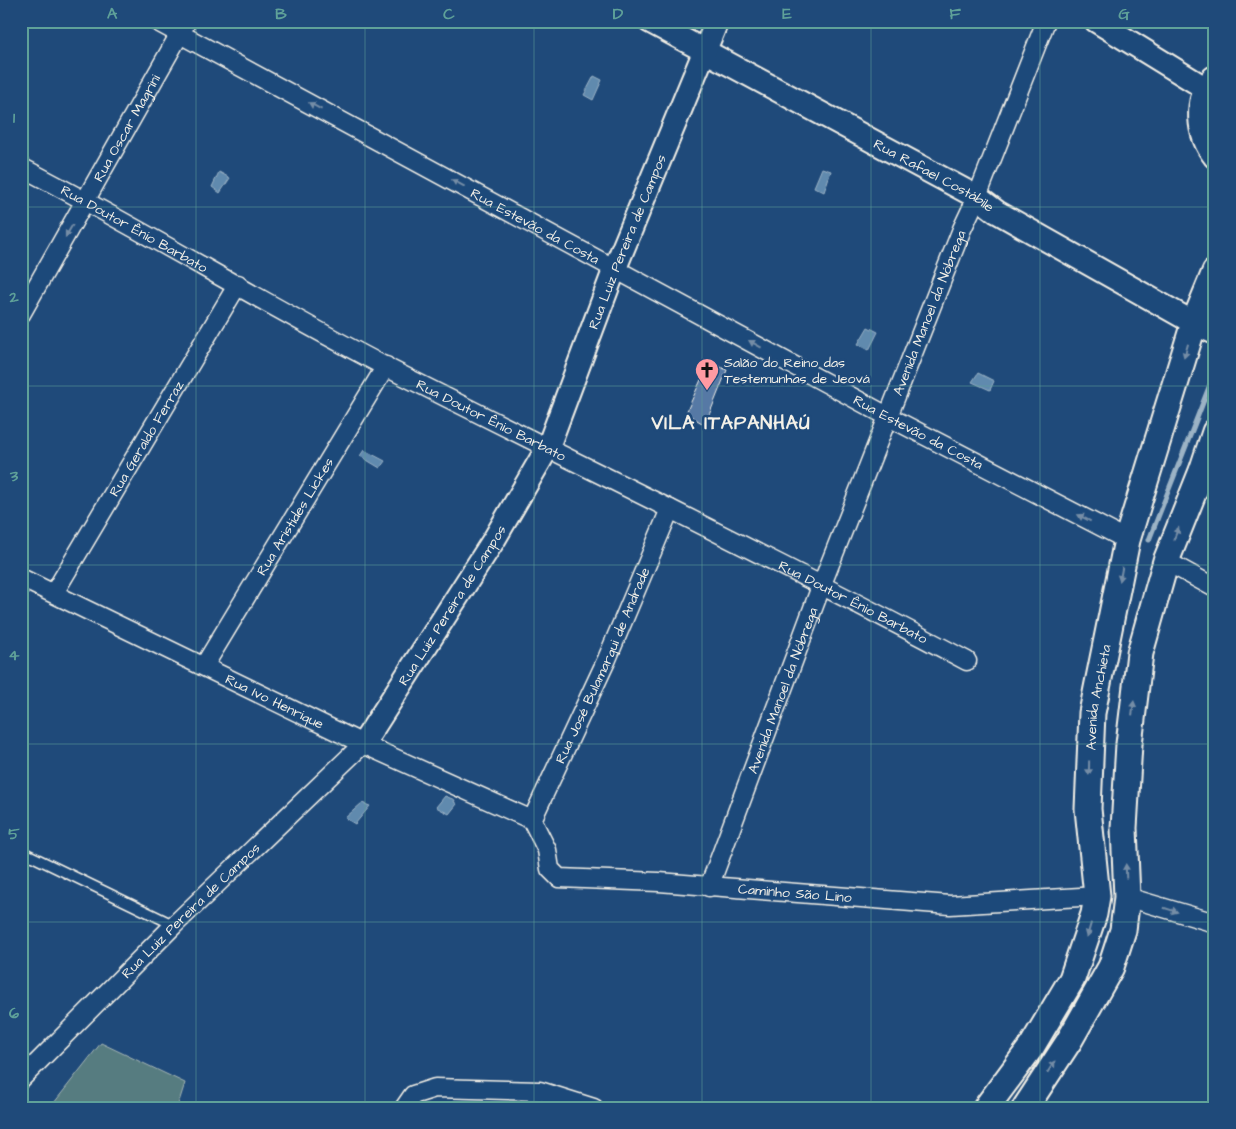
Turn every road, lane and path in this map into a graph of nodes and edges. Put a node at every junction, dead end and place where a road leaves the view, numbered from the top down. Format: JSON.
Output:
{"nodes":[{"id":1,"x":156,"y":21,"type":"edge"},
{"id":2,"x":649,"y":21,"type":"edge"},
{"id":3,"x":717,"y":21,"type":"edge"},
{"id":4,"x":1046,"y":21,"type":"edge"},
{"id":5,"x":1096,"y":21,"type":"edge"},
{"id":6,"x":184,"y":28,"type":"edge"},
{"id":7,"x":706,"y":50,"type":"junction"},
{"id":8,"x":1210,"y":83,"type":"edge"},
{"id":9,"x":1215,"y":158,"type":"edge"},
{"id":10,"x":21,"y":167,"type":"edge"},
{"id":11,"x":977,"y":197,"type":"junction"},
{"id":12,"x":86,"y":201,"type":"junction"},
{"id":13,"x":615,"y":268,"type":"junction"},
{"id":14,"x":1215,"y":272,"type":"edge"},
{"id":15,"x":238,"y":284,"type":"junction"},
{"id":16,"x":21,"y":314,"type":"edge"},
{"id":17,"x":1204,"y":328,"type":"edge"},
{"id":18,"x":386,"y":366,"type":"junction"},
{"id":19,"x":889,"y":417,"type":"junction"},
{"id":20,"x":1215,"y":432,"type":"edge"},
{"id":21,"x":548,"y":447,"type":"junction"},
{"id":22,"x":670,"y":509,"type":"junction"},
{"id":23,"x":1127,"y":540,"type":"junction"},
{"id":24,"x":1166,"y":561,"type":"junction"},
{"id":25,"x":21,"y":578,"type":"edge"},
{"id":26,"x":822,"y":584,"type":"junction"},
{"id":27,"x":1215,"y":588,"type":"edge"},
{"id":28,"x":54,"y":593,"type":"junction"},
{"id":29,"x":967,"y":661,"type":"dead end"},
{"id":30,"x":204,"y":666,"type":"junction"},
{"id":31,"x":363,"y":744,"type":"junction"},
{"id":32,"x":532,"y":820,"type":"junction"},
{"id":33,"x":21,"y":851,"type":"edge"},
{"id":34,"x":709,"y":887,"type":"junction"},
{"id":35,"x":1097,"y":896,"type":"junction"},
{"id":36,"x":1127,"y":897,"type":"junction"},
{"id":37,"x":1215,"y":923,"type":"edge"},
{"id":38,"x":174,"y":925,"type":"junction"},
{"id":39,"x":21,"y":1079,"type":"edge"},
{"id":40,"x":404,"y":1108,"type":"edge"},
{"id":41,"x":594,"y":1108,"type":"edge"},
{"id":42,"x":986,"y":1108,"type":"edge"},
{"id":43,"x":1025,"y":1108,"type":"edge"}],
"edges":[{"from":1,"to":6,"type":"street","name":"Rua Estevão da Costa"},
{"from":2,"to":7,"type":"street","name":"Rua Rafael Costábile"},
{"from":3,"to":7,"type":"street","name":"Rua Luiz Pereira de Campos"},
{"from":4,"to":11,"type":"street","name":"Avenida Manoel da Nóbrega"},
{"from":5,"to":8,"type":"street"},
{"from":6,"to":12,"type":"street","name":"Rua Oscar Magrini"},
{"from":13,"to":6,"type":"street","name":"Rua Estevão da Costa","one_way":true},
{"from":7,"to":11,"type":"street","name":"Rua Rafael Costábile"},
{"from":7,"to":13,"type":"street","name":"Rua Luiz Pereira de Campos"},
{"from":8,"to":9,"type":"street"},
{"from":10,"to":12,"type":"street","name":"Rua Doutor Ênio Barbato"},
{"from":11,"to":17,"type":"street","name":"Rua Rafael Costábile"},
{"from":11,"to":19,"type":"street","name":"Avenida Manoel da Nóbrega"},
{"from":12,"to":15,"type":"street","name":"Rua Doutor Ênio Barbato"},
{"from":12,"to":16,"type":"street","name":"Rua Oscar Magrini","one_way":true},
{"from":19,"to":13,"type":"street","name":"Rua Estevão da Costa","one_way":true},
{"from":13,"to":21,"type":"street","name":"Rua Luiz Pereira de Campos"},
{"from":14,"to":17,"type":"main road","name":"Avenida Anchieta"},
{"from":15,"to":18,"type":"street","name":"Rua Doutor Ênio Barbato"},
{"from":15,"to":28,"type":"street","name":"Rua Geraldo Ferraz"},
{"from":17,"to":23,"type":"main road","name":"Avenida Anchieta","one_way":true},
{"from":18,"to":21,"type":"street","name":"Rua Doutor Ênio Barbato"},
{"from":18,"to":30,"type":"street","name":"Rua Aristides Lickes"},
{"from":23,"to":19,"type":"street","name":"Rua Estevão da Costa","one_way":true},
{"from":19,"to":26,"type":"street","name":"Avenida Manoel da Nóbrega"},
{"from":24,"to":20,"type":"main road","one_way":true},
{"from":21,"to":22,"type":"street","name":"Rua Doutor Ênio Barbato"},
{"from":21,"to":31,"type":"street","name":"Rua Luiz Pereira de Campos"},
{"from":22,"to":26,"type":"street","name":"Rua Doutor Ênio Barbato"},
{"from":22,"to":32,"type":"street","name":"Rua José Bulamarqui de Andrade"},
{"from":23,"to":35,"type":"main road","name":"Avenida Anchieta","one_way":true},
{"from":24,"to":27,"type":"street"},
{"from":36,"to":24,"type":"main road","one_way":true},
{"from":25,"to":28,"type":"street","name":"Rua Ivo Henrique"},
{"from":26,"to":29,"type":"street","name":"Rua Doutor Ênio Barbato"},
{"from":26,"to":34,"type":"street","name":"Avenida Manoel da Nóbrega"},
{"from":28,"to":30,"type":"street","name":"Rua Ivo Henrique"},
{"from":30,"to":31,"type":"street","name":"Rua Ivo Henrique"},
{"from":31,"to":32,"type":"street","name":"Rua Ivo Henrique"},
{"from":31,"to":38,"type":"street","name":"Rua Luiz Pereira de Campos"},
{"from":32,"to":34,"type":"street","name":"Caminho São Lino"},
{"from":33,"to":38,"type":"lane"},
{"from":34,"to":35,"type":"street","name":"Caminho São Lino"},
{"from":35,"to":42,"type":"main road","name":"Avenida Anchieta","one_way":true},
{"from":36,"to":37,"type":"street","one_way":true},
{"from":43,"to":36,"type":"main road","one_way":true},
{"from":38,"to":39,"type":"street","name":"Rua Luiz Pereira de Campos"},
{"from":40,"to":41,"type":"street"}]}
